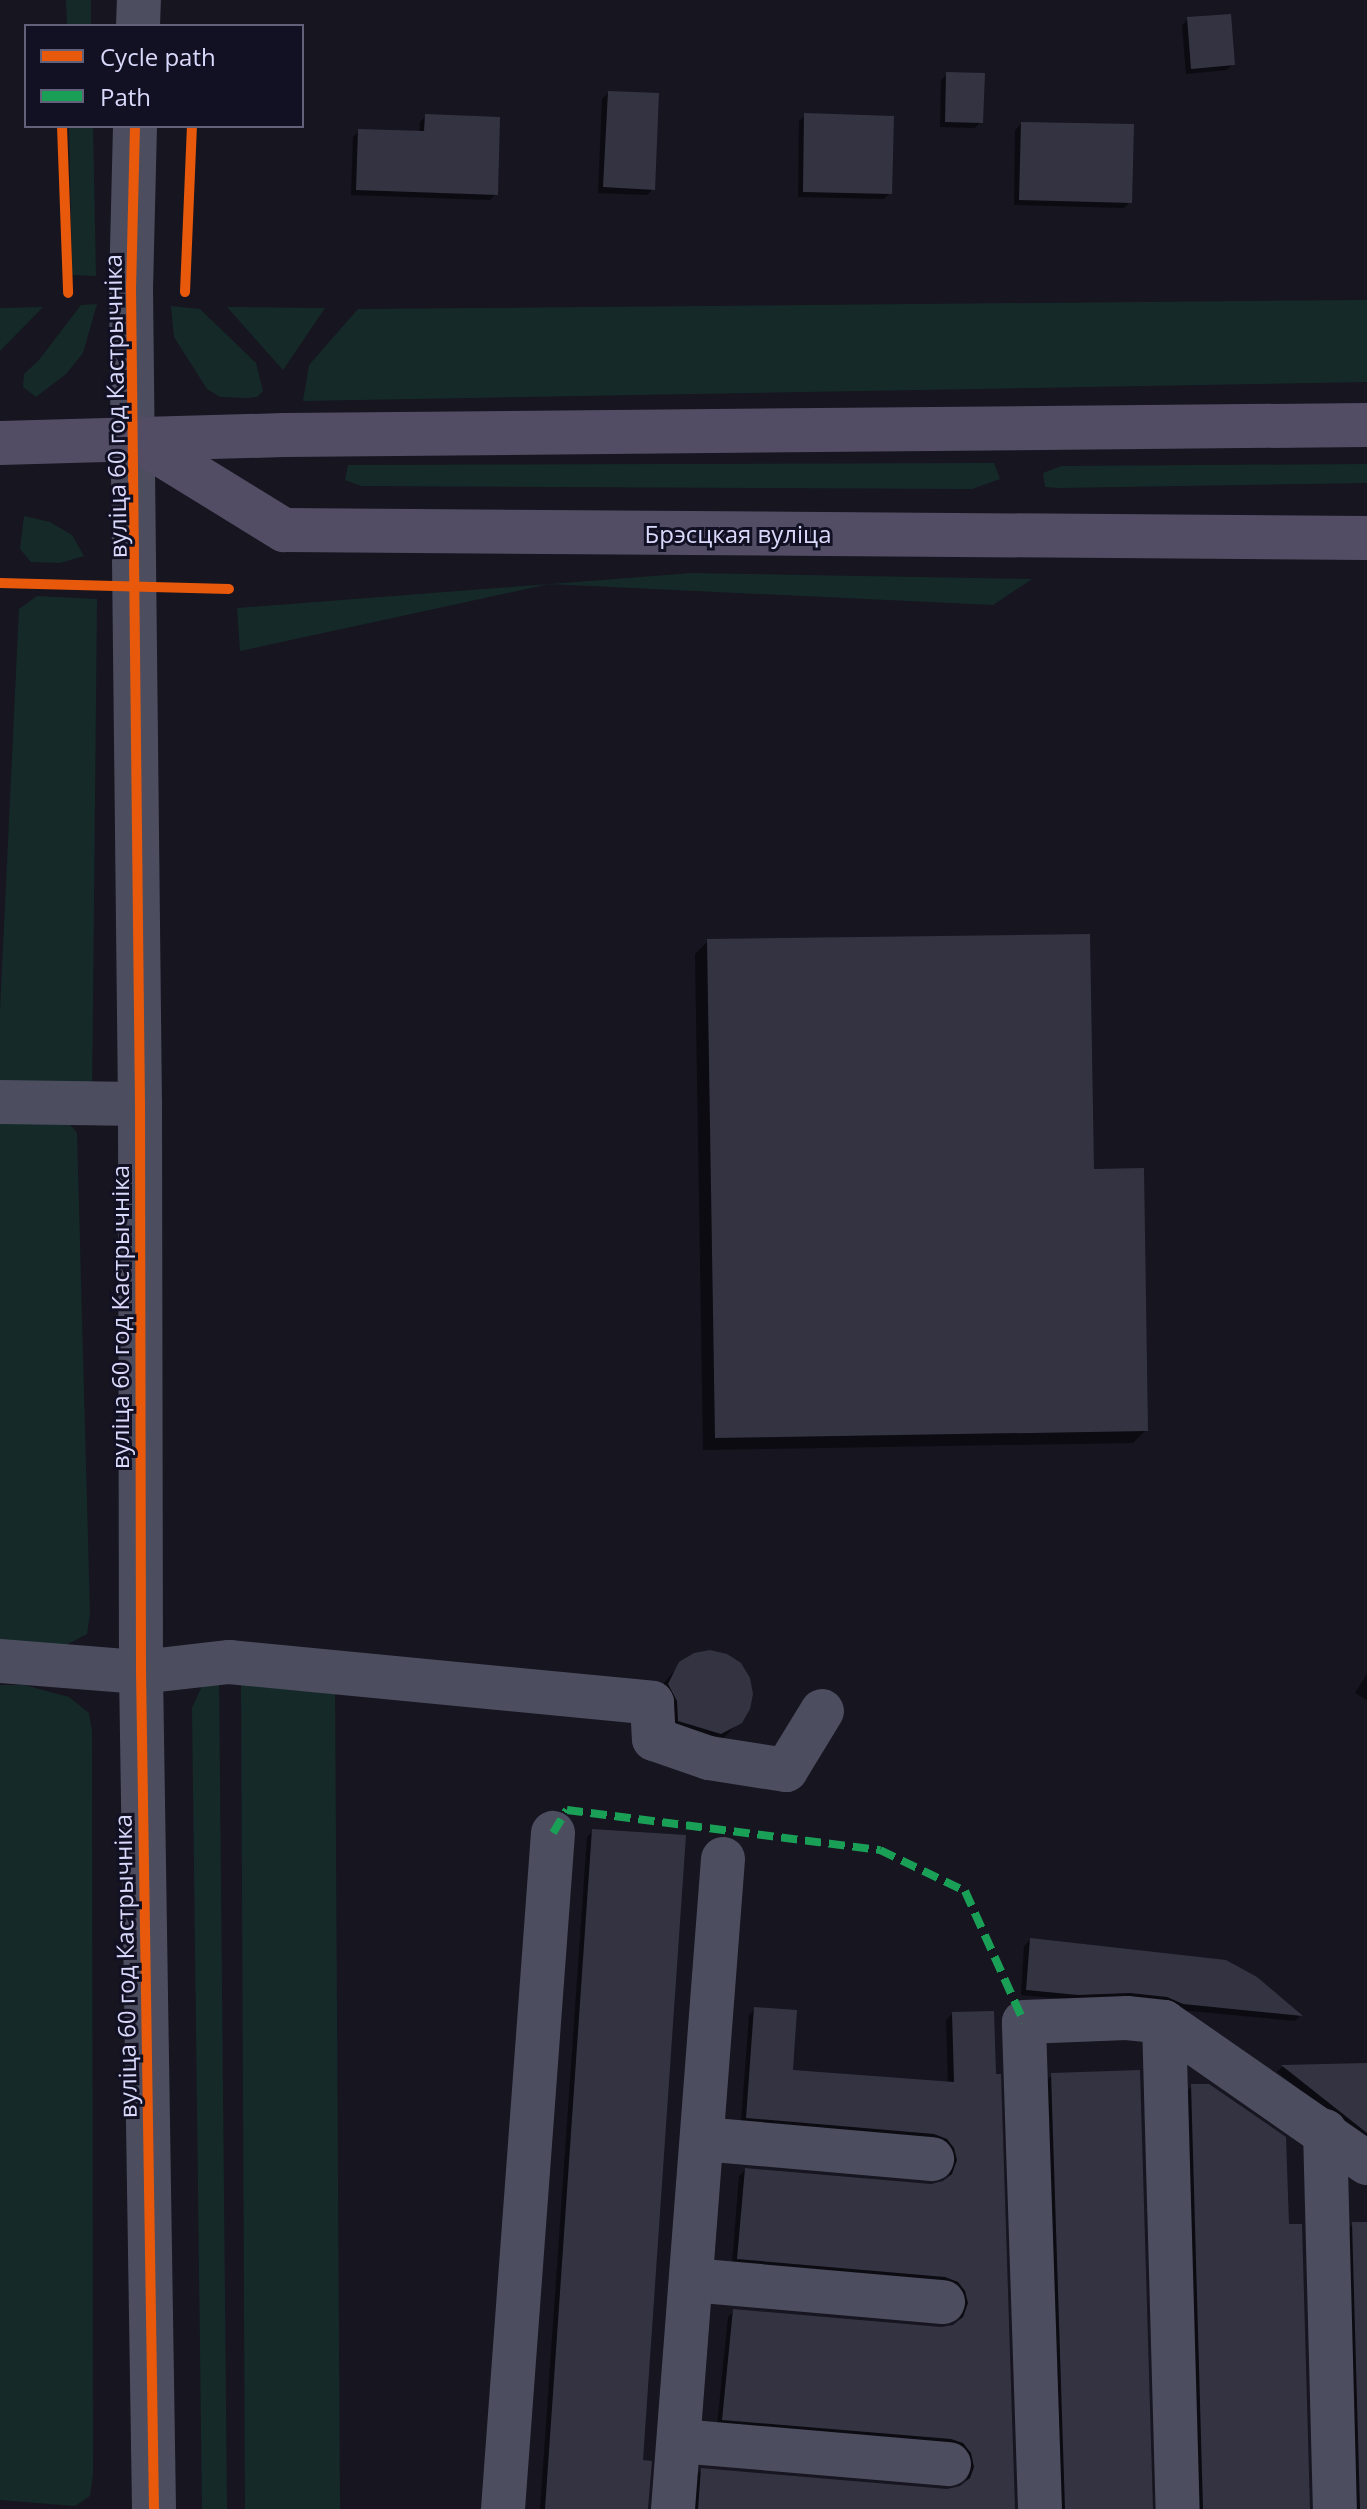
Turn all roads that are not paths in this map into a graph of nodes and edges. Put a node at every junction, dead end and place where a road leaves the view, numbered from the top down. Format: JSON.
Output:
{"nodes":[{"id":1,"x":139,"y":0,"type":"edge"},
{"id":2,"x":138,"y":24,"type":"edge"},
{"id":3,"x":135,"y":128,"type":"edge"},
{"id":4,"x":1367,"y":425,"type":"edge"},
{"id":5,"x":136,"y":439,"type":"junction"},
{"id":6,"x":0,"y":443,"type":"edge"},
{"id":7,"x":1367,"y":538,"type":"edge"},
{"id":8,"x":0,"y":1102,"type":"edge"},
{"id":9,"x":140,"y":1104,"type":"junction"},
{"id":10,"x":0,"y":1661,"type":"edge"},
{"id":11,"x":141,"y":1672,"type":"junction"},
{"id":12,"x":822,"y":1711,"type":"dead end"},
{"id":13,"x":553,"y":1833,"type":"dead end"},
{"id":14,"x":723,"y":1859,"type":"dead end"},
{"id":15,"x":1164,"y":2022,"type":"junction"},
{"id":16,"x":1325,"y":2131,"type":"junction"},
{"id":17,"x":702,"y":2139,"type":"junction"},
{"id":18,"x":932,"y":2159,"type":"dead end"},
{"id":19,"x":1367,"y":2163,"type":"edge"},
{"id":20,"x":691,"y":2280,"type":"junction"},
{"id":21,"x":943,"y":2302,"type":"dead end"},
{"id":22,"x":679,"y":2441,"type":"junction"},
{"id":23,"x":949,"y":2464,"type":"dead end"},
{"id":24,"x":154,"y":2509,"type":"edge"},
{"id":25,"x":503,"y":2509,"type":"edge"},
{"id":26,"x":673,"y":2509,"type":"edge"},
{"id":27,"x":1040,"y":2509,"type":"edge"},
{"id":28,"x":1178,"y":2509,"type":"edge"},
{"id":29,"x":1335,"y":2509,"type":"edge"}],
"edges":[{"from":1,"to":2,"type":"street"},
{"from":3,"to":5,"type":"street","name":"вуліца 60 год Кастрычніка"},
{"from":4,"to":5,"type":"main road"},
{"from":5,"to":6,"type":"main road"},
{"from":5,"to":7,"type":"main road","name":"Брэсцкая вуліца"},
{"from":5,"to":9,"type":"street","name":"вуліца 60 год Кастрычніка"},
{"from":8,"to":9,"type":"street"},
{"from":9,"to":11,"type":"street","name":"вуліца 60 год Кастрычніка"},
{"from":10,"to":11,"type":"street"},
{"from":11,"to":12,"type":"street"},
{"from":11,"to":24,"type":"street","name":"вуліца 60 год Кастрычніка"},
{"from":13,"to":25,"type":"street"},
{"from":14,"to":17,"type":"street"},
{"from":15,"to":16,"type":"street"},
{"from":15,"to":27,"type":"street"},
{"from":15,"to":28,"type":"street"},
{"from":16,"to":19,"type":"street"},
{"from":16,"to":29,"type":"street"},
{"from":17,"to":18,"type":"street"},
{"from":17,"to":20,"type":"street"},
{"from":20,"to":21,"type":"street"},
{"from":20,"to":22,"type":"street"},
{"from":22,"to":23,"type":"street"},
{"from":22,"to":26,"type":"street"}]}
